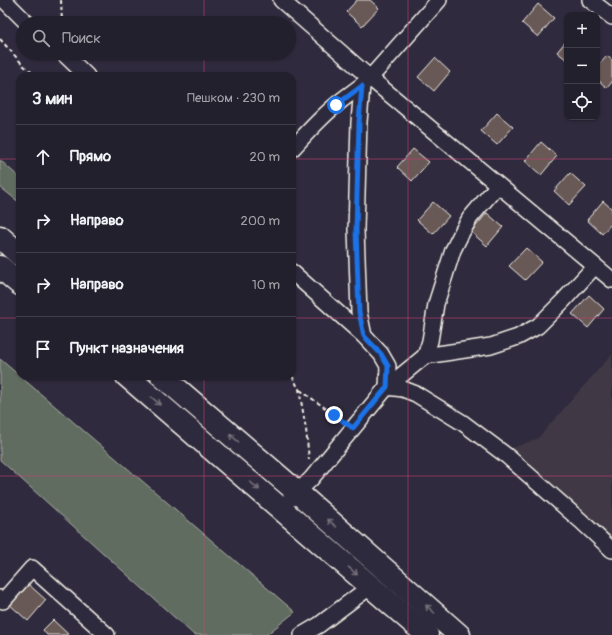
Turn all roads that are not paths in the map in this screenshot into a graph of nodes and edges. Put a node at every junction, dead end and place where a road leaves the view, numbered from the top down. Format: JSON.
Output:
{"nodes":[{"id":1,"x":4,"y":0,"type":"edge"},
{"id":2,"x":281,"y":0,"type":"edge"},
{"id":3,"x":439,"y":0,"type":"edge"},
{"id":4,"x":590,"y":0,"type":"edge"},
{"id":5,"x":20,"y":16,"type":"edge"},
{"id":6,"x":612,"y":17,"type":"edge"},
{"id":7,"x":70,"y":60,"type":"edge"},
{"id":8,"x":83,"y":72,"type":"edge"},
{"id":9,"x":366,"y":82,"type":"junction"},
{"id":10,"x":296,"y":145,"type":"edge"},
{"id":11,"x":498,"y":185,"type":"junction"},
{"id":12,"x":0,"y":237,"type":"edge"},
{"id":13,"x":16,"y":251,"type":"edge"},
{"id":14,"x":595,"y":266,"type":"junction"},
{"id":15,"x":0,"y":267,"type":"edge"},
{"id":16,"x":296,"y":276,"type":"edge"},
{"id":17,"x":612,"y":280,"type":"edge"},
{"id":18,"x":16,"y":281,"type":"edge"},
{"id":19,"x":364,"y":336,"type":"junction"},
{"id":20,"x":425,"y":356,"type":"junction"},
{"id":21,"x":132,"y":380,"type":"edge"},
{"id":22,"x":167,"y":380,"type":"edge"},
{"id":23,"x":387,"y":387,"type":"junction"},
{"id":24,"x":304,"y":486,"type":"junction"},
{"id":25,"x":281,"y":508,"type":"junction"},
{"id":26,"x":612,"y":550,"type":"edge"},
{"id":27,"x":371,"y":586,"type":"junction"},
{"id":28,"x":0,"y":598,"type":"edge"},
{"id":29,"x":91,"y":630,"type":"edge"},
{"id":30,"x":107,"y":635,"type":"edge"},
{"id":31,"x":302,"y":635,"type":"edge"},
{"id":32,"x":427,"y":635,"type":"edge"},
{"id":33,"x":459,"y":635,"type":"edge"}],
"edges":[{"from":1,"to":5,"type":"street"},
{"from":2,"to":9,"type":"street"},
{"from":3,"to":9,"type":"street"},
{"from":4,"to":6,"type":"street"},
{"from":7,"to":8,"type":"street"},
{"from":9,"to":10,"type":"street"},
{"from":9,"to":11,"type":"street"},
{"from":9,"to":19,"type":"street"},
{"from":11,"to":14,"type":"street"},
{"from":11,"to":20,"type":"street"},
{"from":12,"to":13,"type":"highway"},
{"from":14,"to":17,"type":"street"},
{"from":14,"to":20,"type":"street"},
{"from":15,"to":18,"type":"highway"},
{"from":16,"to":19,"type":"street"},
{"from":19,"to":23,"type":"street"},
{"from":20,"to":23,"type":"street"},
{"from":21,"to":25,"type":"highway","one_way":true},
{"from":24,"to":22,"type":"highway","one_way":true},
{"from":23,"to":24,"type":"street"},
{"from":23,"to":26,"type":"street"},
{"from":24,"to":25,"type":"street"},
{"from":33,"to":24,"type":"highway","one_way":true},
{"from":25,"to":27,"type":"highway","one_way":true},
{"from":27,"to":31,"type":"street"},
{"from":27,"to":32,"type":"highway"},
{"from":28,"to":29,"type":"street"},
{"from":29,"to":30,"type":"street"}]}
